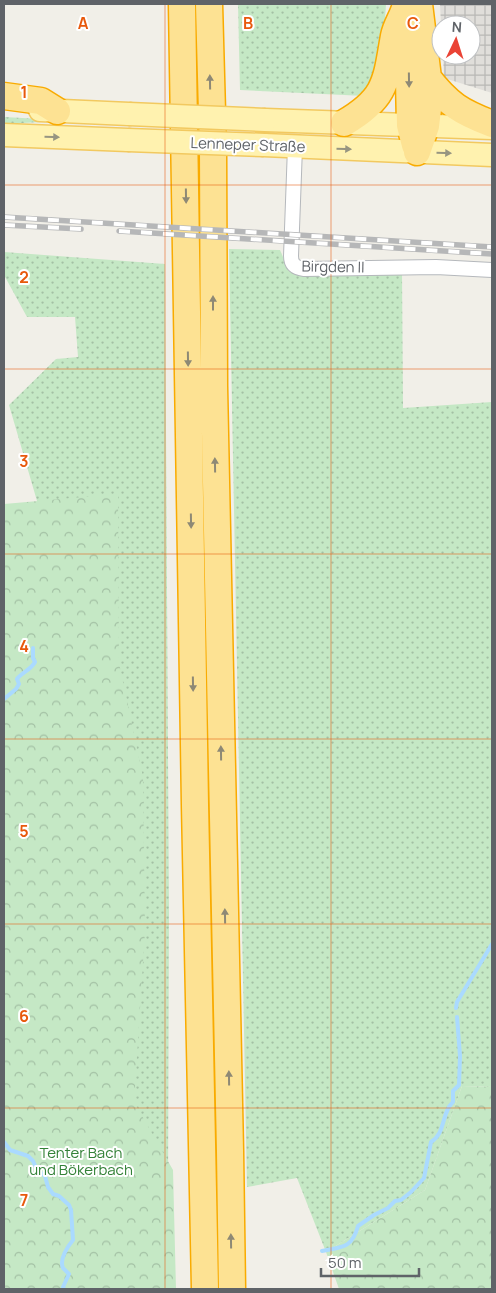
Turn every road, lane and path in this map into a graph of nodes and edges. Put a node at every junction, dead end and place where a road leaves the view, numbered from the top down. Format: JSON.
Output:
{"nodes":[{"id":1,"x":182,"y":4,"type":"edge"},
{"id":2,"x":209,"y":4,"type":"edge"},
{"id":3,"x":409,"y":7,"type":"edge"},
{"id":4,"x":428,"y":78,"type":"junction"},
{"id":5,"x":4,"y":96,"type":"edge"},
{"id":6,"x":4,"y":109,"type":"edge"},
{"id":7,"x":57,"y":111,"type":"junction"},
{"id":8,"x":344,"y":122,"type":"junction"},
{"id":9,"x":492,"y":124,"type":"edge"},
{"id":10,"x":418,"y":125,"type":"junction"},
{"id":11,"x":492,"y":128,"type":"edge"},
{"id":12,"x":4,"y":135,"type":"edge"},
{"id":13,"x":295,"y":147,"type":"junction"},
{"id":14,"x":416,"y":152,"type":"junction"},
{"id":15,"x":492,"y":155,"type":"edge"},
{"id":16,"x":492,"y":270,"type":"edge"},
{"id":17,"x":205,"y":1289,"type":"edge"},
{"id":18,"x":232,"y":1289,"type":"edge"}],
"edges":[{"from":1,"to":17,"type":"highway","one_way":true},
{"from":18,"to":2,"type":"highway","one_way":true},
{"from":3,"to":4,"type":"highway"},
{"from":3,"to":8,"type":"highway"},
{"from":3,"to":10,"type":"highway","one_way":true},
{"from":4,"to":9,"type":"highway"},
{"from":4,"to":10,"type":"highway"},
{"from":5,"to":7,"type":"highway"},
{"from":6,"to":7,"type":"main road","name":"Lenneper Straße"},
{"from":7,"to":8,"type":"main road","name":"Lenneper Straße","bridge":true},
{"from":8,"to":10,"type":"main road","name":"Lenneper Straße"},
{"from":10,"to":11,"type":"main road","name":"Lenneper Straße"},
{"from":10,"to":14,"type":"highway"},
{"from":12,"to":13,"type":"main road","name":"Lenneper Straße","one_way":true,"bridge":true},
{"from":13,"to":14,"type":"main road","name":"Lenneper Straße","one_way":true},
{"from":13,"to":16,"type":"street","name":"Birgden II"},
{"from":14,"to":15,"type":"main road","name":"Lenneper Straße","one_way":true}]}
